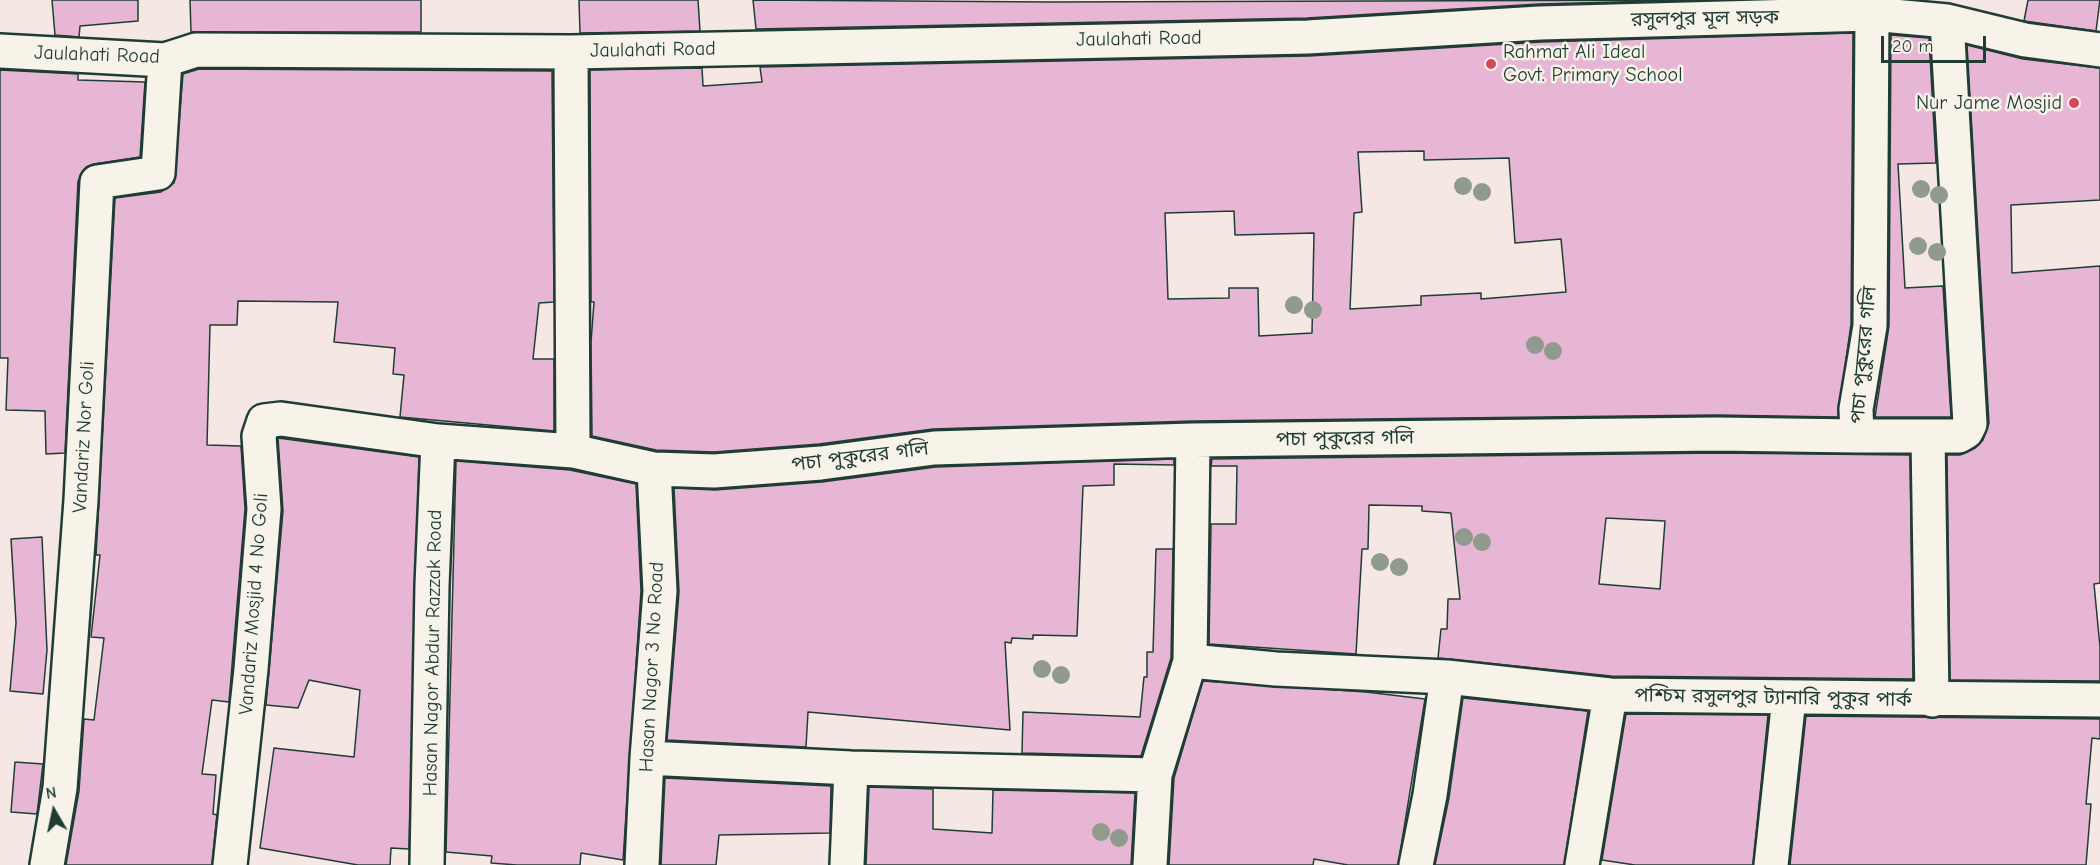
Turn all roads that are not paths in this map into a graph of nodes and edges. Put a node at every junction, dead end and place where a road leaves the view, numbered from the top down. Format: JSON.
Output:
{"nodes":[{"id":1,"x":1872,"y":14,"type":"junction"},
{"id":2,"x":1947,"y":21,"type":"junction"},
{"id":3,"x":1308,"y":37,"type":"joint"},
{"id":4,"x":2100,"y":50,"type":"edge"},
{"id":5,"x":0,"y":51,"type":"edge"},
{"id":6,"x":571,"y":52,"type":"junction"},
{"id":7,"x":165,"y":60,"type":"junction"},
{"id":8,"x":1857,"y":436,"type":"junction"},
{"id":9,"x":1928,"y":436,"type":"junction"},
{"id":10,"x":426,"y":438,"type":"junction"},
{"id":11,"x":1193,"y":441,"type":"junction"},
{"id":12,"x":573,"y":451,"type":"junction"},
{"id":13,"x":654,"y":469,"type":"junction"},
{"id":14,"x":1190,"y":661,"type":"junction"},
{"id":15,"x":1447,"y":677,"type":"junction"},
{"id":16,"x":1610,"y":696,"type":"junction"},
{"id":17,"x":1789,"y":698,"type":"junction"},
{"id":18,"x":1932,"y":700,"type":"junction"},
{"id":19,"x":2100,"y":700,"type":"edge"},
{"id":20,"x":647,"y":758,"type":"junction"},
{"id":21,"x":851,"y":768,"type":"junction"},
{"id":22,"x":1155,"y":775,"type":"junction"},
{"id":23,"x":47,"y":865,"type":"edge"},
{"id":24,"x":230,"y":865,"type":"edge"},
{"id":25,"x":427,"y":865,"type":"edge"},
{"id":26,"x":642,"y":865,"type":"edge"},
{"id":27,"x":847,"y":865,"type":"edge"},
{"id":28,"x":1150,"y":865,"type":"edge"},
{"id":29,"x":1416,"y":865,"type":"edge"},
{"id":30,"x":1582,"y":865,"type":"edge"},
{"id":31,"x":1771,"y":865,"type":"edge"}],
"edges":[{"from":1,"to":2,"type":"street","name":"রসুলপুর মূল সড়ক"},
{"from":1,"to":3,"type":"street","name":"রসুলপুর মূল সড়ক"},
{"from":1,"to":8,"type":"street","name":"পচা পুকুরের গলি"},
{"from":2,"to":4,"type":"street","name":"রসুলপুর মূল সড়ক"},
{"from":2,"to":9,"type":"street"},
{"from":3,"to":6,"type":"street","name":"Jaulahati Road"},
{"from":5,"to":7,"type":"street","name":"Jaulahati Road"},
{"from":6,"to":7,"type":"street","name":"Jaulahati Road"},
{"from":6,"to":12,"type":"street"},
{"from":7,"to":23,"type":"street","name":"Vandariz Nor Goli"},
{"from":8,"to":9,"type":"street"},
{"from":8,"to":11,"type":"street","name":"পচা পুকুরের গলি"},
{"from":9,"to":18,"type":"street"},
{"from":10,"to":12,"type":"street","name":"পচা পুকুরের গলি"},
{"from":10,"to":24,"type":"street","name":"Vandariz Mosjid 4 No Goli"},
{"from":10,"to":25,"type":"street","name":"Hasan Nagor Abdur Razzak Road"},
{"from":11,"to":13,"type":"street","name":"পচা পুকুরের গলি"},
{"from":11,"to":14,"type":"street"},
{"from":12,"to":13,"type":"street","name":"পচা পুকুরের গলি"},
{"from":13,"to":20,"type":"street","name":"Hasan Nagor 3 No Road"},
{"from":14,"to":15,"type":"street","name":"পশ্চিম রসুলপুর ট্যানারি পুকুর পার্ক"},
{"from":14,"to":22,"type":"street"},
{"from":15,"to":16,"type":"street","name":"পশ্চিম রসুলপুর ট্যানারি পুকুর পার্ক"},
{"from":15,"to":29,"type":"street"},
{"from":16,"to":17,"type":"street","name":"পশ্চিম রসুলপুর ট্যানারি পুকুর পার্ক"},
{"from":16,"to":30,"type":"street"},
{"from":17,"to":18,"type":"street","name":"পশ্চিম রসুলপুর ট্যানারি পুকুর পার্ক"},
{"from":17,"to":31,"type":"street"},
{"from":18,"to":19,"type":"street","name":"পশ্চিম রসুলপুর ট্যানারি পুকুর পার্ক"},
{"from":20,"to":21,"type":"street"},
{"from":20,"to":26,"type":"street","name":"Hasan Nagor 3 No Road"},
{"from":21,"to":22,"type":"street"},
{"from":21,"to":27,"type":"street"},
{"from":22,"to":28,"type":"street"}]}
